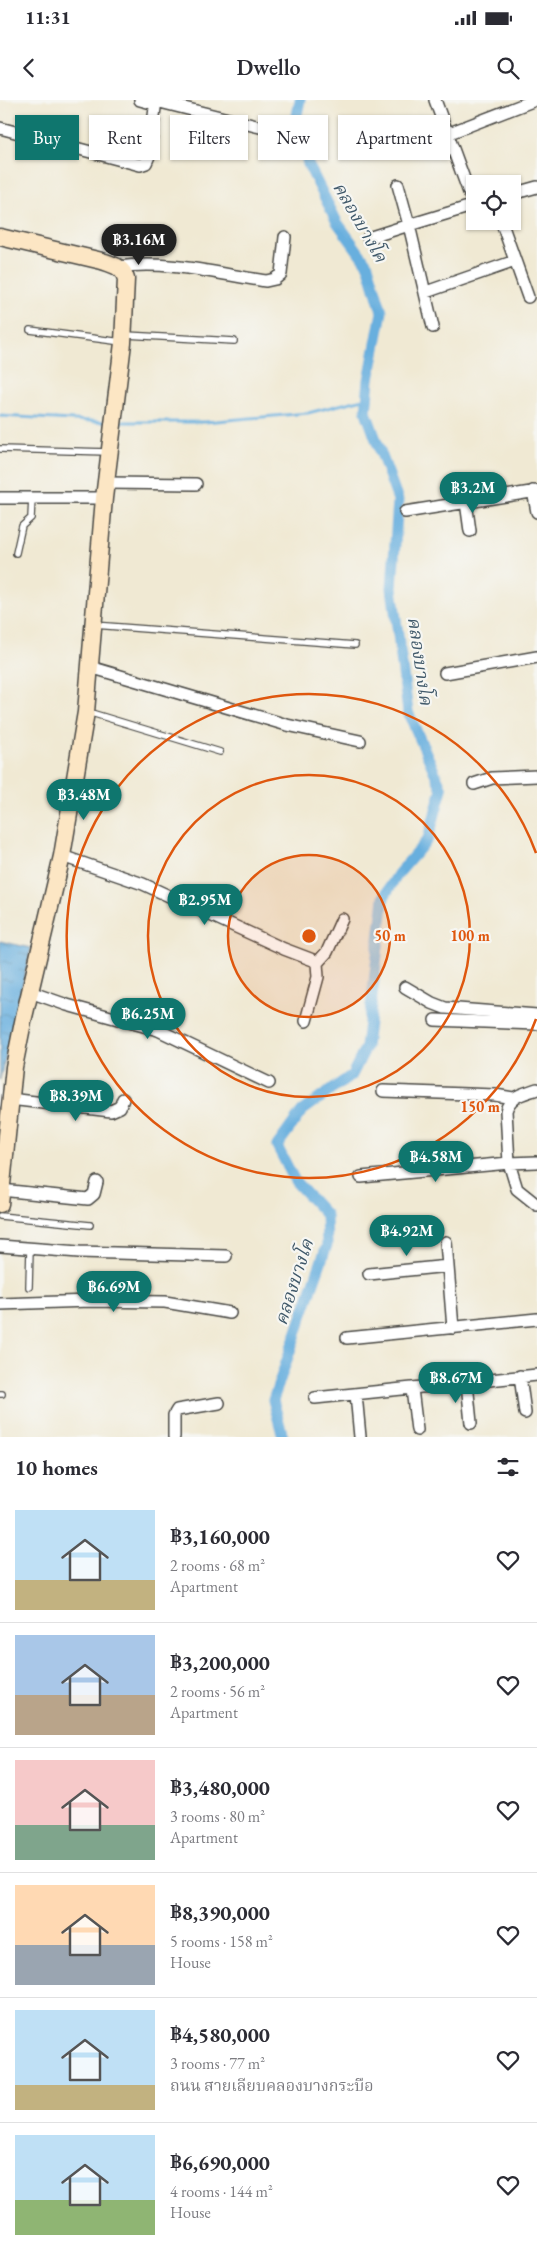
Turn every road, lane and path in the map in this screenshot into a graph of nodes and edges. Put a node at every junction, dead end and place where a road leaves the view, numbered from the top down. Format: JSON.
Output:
{"nodes":[{"id":1,"x":140,"y":100,"type":"edge"},
{"id":2,"x":435,"y":100,"type":"edge"},
{"id":3,"x":535,"y":100,"type":"edge"},
{"id":4,"x":156,"y":102,"type":"edge"},
{"id":5,"x":440,"y":115,"type":"edge"},
{"id":6,"x":258,"y":127,"type":"edge"},
{"id":7,"x":0,"y":128,"type":"edge"},
{"id":8,"x":450,"y":133,"type":"edge"},
{"id":9,"x":450,"y":142,"type":"edge"},
{"id":10,"x":398,"y":185,"type":"dead end"},
{"id":11,"x":466,"y":185,"type":"edge"},
{"id":12,"x":537,"y":187,"type":"edge"},
{"id":13,"x":521,"y":191,"type":"edge"},
{"id":14,"x":466,"y":208,"type":"edge"},
{"id":15,"x":409,"y":225,"type":"junction"},
{"id":16,"x":504,"y":230,"type":"edge"},
{"id":17,"x":0,"y":237,"type":"edge"},
{"id":18,"x":285,"y":237,"type":"dead end"},
{"id":19,"x":368,"y":238,"type":"dead end"},
{"id":20,"x":515,"y":261,"type":"junction"},
{"id":21,"x":119,"y":267,"type":"junction"},
{"id":22,"x":426,"y":292,"type":"junction"},
{"id":23,"x":528,"y":297,"type":"dead end"},
{"id":24,"x":434,"y":327,"type":"dead end"},
{"id":25,"x":30,"y":330,"type":"dead end"},
{"id":26,"x":124,"y":339,"type":"junction"},
{"id":27,"x":234,"y":341,"type":"dead end"},
{"id":28,"x":0,"y":449,"type":"edge"},
{"id":29,"x":111,"y":453,"type":"junction"},
{"id":30,"x":196,"y":484,"type":"dead end"},
{"id":31,"x":105,"y":490,"type":"junction"},
{"id":32,"x":535,"y":491,"type":"edge"},
{"id":33,"x":0,"y":498,"type":"edge"},
{"id":34,"x":32,"y":498,"type":"junction"},
{"id":35,"x":466,"y":502,"type":"junction"},
{"id":36,"x":404,"y":512,"type":"dead end"},
{"id":37,"x":537,"y":512,"type":"edge"},
{"id":38,"x":470,"y":530,"type":"dead end"},
{"id":39,"x":16,"y":553,"type":"dead end"},
{"id":40,"x":94,"y":625,"type":"junction"},
{"id":41,"x":354,"y":645,"type":"dead end"},
{"id":42,"x":537,"y":657,"type":"edge"},
{"id":43,"x":90,"y":667,"type":"junction"},
{"id":44,"x":445,"y":673,"type":"dead end"},
{"id":45,"x":86,"y":712,"type":"junction"},
{"id":46,"x":360,"y":741,"type":"dead end"},
{"id":47,"x":220,"y":752,"type":"dead end"},
{"id":48,"x":537,"y":776,"type":"edge"},
{"id":49,"x":474,"y":784,"type":"dead end"},
{"id":50,"x":62,"y":856,"type":"junction"},
{"id":51,"x":342,"y":918,"type":"dead end"},
{"id":52,"x":317,"y":963,"type":"junction"},
{"id":53,"x":405,"y":987,"type":"dead end"},
{"id":54,"x":30,"y":992,"type":"junction"},
{"id":55,"x":537,"y":1015,"type":"edge"},
{"id":56,"x":435,"y":1020,"type":"dead end"},
{"id":57,"x":306,"y":1021,"type":"dead end"},
{"id":58,"x":537,"y":1024,"type":"edge"},
{"id":59,"x":269,"y":1083,"type":"dead end"},
{"id":60,"x":537,"y":1089,"type":"edge"},
{"id":61,"x":383,"y":1091,"type":"dead end"},
{"id":62,"x":513,"y":1098,"type":"junction"},
{"id":63,"x":123,"y":1099,"type":"dead end"},
{"id":64,"x":10,"y":1100,"type":"junction"},
{"id":65,"x":3,"y":1146,"type":"edge"},
{"id":66,"x":537,"y":1162,"type":"edge"},
{"id":67,"x":509,"y":1163,"type":"junction"},
{"id":68,"x":361,"y":1177,"type":"dead end"},
{"id":69,"x":97,"y":1182,"type":"dead end"},
{"id":70,"x":1,"y":1197,"type":"edge"},
{"id":71,"x":537,"y":1205,"type":"edge"},
{"id":72,"x":0,"y":1216,"type":"edge"},
{"id":73,"x":90,"y":1225,"type":"dead end"},
{"id":74,"x":446,"y":1242,"type":"dead end"},
{"id":75,"x":0,"y":1246,"type":"edge"},
{"id":76,"x":30,"y":1249,"type":"junction"},
{"id":77,"x":226,"y":1256,"type":"dead end"},
{"id":78,"x":448,"y":1266,"type":"junction"},
{"id":79,"x":369,"y":1274,"type":"dead end"},
{"id":80,"x":29,"y":1287,"type":"dead end"},
{"id":81,"x":0,"y":1304,"type":"edge"},
{"id":82,"x":230,"y":1313,"type":"dead end"},
{"id":83,"x":537,"y":1319,"type":"edge"},
{"id":84,"x":453,"y":1328,"type":"junction"},
{"id":85,"x":347,"y":1338,"type":"dead end"},
{"id":86,"x":537,"y":1375,"type":"edge"},
{"id":87,"x":520,"y":1376,"type":"junction"},
{"id":88,"x":467,"y":1383,"type":"junction"},
{"id":89,"x":412,"y":1389,"type":"junction"},
{"id":90,"x":356,"y":1394,"type":"junction"},
{"id":91,"x":315,"y":1398,"type":"dead end"},
{"id":92,"x":219,"y":1402,"type":"dead end"},
{"id":93,"x":525,"y":1413,"type":"dead end"},
{"id":94,"x":472,"y":1423,"type":"dead end"},
{"id":95,"x":417,"y":1430,"type":"dead end"},
{"id":96,"x":174,"y":1437,"type":"edge"},
{"id":97,"x":360,"y":1437,"type":"edge"}],
"edges":[{"from":1,"to":4,"type":"street"},
{"from":2,"to":5,"type":"street"},
{"from":3,"to":8,"type":"street"},
{"from":4,"to":6,"type":"street"},
{"from":4,"to":7,"type":"street"},
{"from":9,"to":11,"type":"street"},
{"from":10,"to":15,"type":"street"},
{"from":12,"to":13,"type":"street"},
{"from":14,"to":15,"type":"street"},
{"from":15,"to":19,"type":"street"},
{"from":15,"to":22,"type":"street"},
{"from":16,"to":20,"type":"street"},
{"from":17,"to":21,"type":"street"},
{"from":18,"to":21,"type":"street"},
{"from":20,"to":22,"type":"street"},
{"from":20,"to":23,"type":"street"},
{"from":21,"to":26,"type":"street"},
{"from":22,"to":24,"type":"street"},
{"from":25,"to":26,"type":"lane"},
{"from":26,"to":27,"type":"lane"},
{"from":26,"to":29,"type":"street"},
{"from":28,"to":29,"type":"lane"},
{"from":29,"to":31,"type":"street"},
{"from":30,"to":31,"type":"street"},
{"from":31,"to":34,"type":"street"},
{"from":31,"to":40,"type":"street"},
{"from":32,"to":35,"type":"street"},
{"from":32,"to":37,"type":"street"},
{"from":33,"to":34,"type":"street"},
{"from":34,"to":39,"type":"lane"},
{"from":35,"to":36,"type":"street"},
{"from":35,"to":38,"type":"street"},
{"from":40,"to":41,"type":"lane"},
{"from":40,"to":43,"type":"street"},
{"from":42,"to":44,"type":"street"},
{"from":43,"to":45,"type":"street"},
{"from":43,"to":46,"type":"street"},
{"from":45,"to":47,"type":"lane"},
{"from":45,"to":50,"type":"street"},
{"from":48,"to":49,"type":"street"},
{"from":50,"to":52,"type":"street"},
{"from":50,"to":54,"type":"street"},
{"from":51,"to":52,"type":"street"},
{"from":52,"to":57,"type":"street"},
{"from":53,"to":55,"type":"street"},
{"from":54,"to":59,"type":"street"},
{"from":54,"to":64,"type":"street"},
{"from":56,"to":58,"type":"street"},
{"from":60,"to":62,"type":"street"},
{"from":61,"to":62,"type":"street"},
{"from":62,"to":67,"type":"street"},
{"from":63,"to":64,"type":"street"},
{"from":64,"to":65,"type":"street"},
{"from":65,"to":70,"type":"street"},
{"from":66,"to":67,"type":"street"},
{"from":67,"to":68,"type":"street"},
{"from":67,"to":71,"type":"street"},
{"from":69,"to":70,"type":"street"},
{"from":72,"to":73,"type":"lane"},
{"from":74,"to":78,"type":"street"},
{"from":75,"to":76,"type":"street"},
{"from":76,"to":77,"type":"street"},
{"from":76,"to":80,"type":"lane"},
{"from":78,"to":79,"type":"street"},
{"from":78,"to":84,"type":"street"},
{"from":81,"to":82,"type":"street"},
{"from":83,"to":84,"type":"street"},
{"from":84,"to":85,"type":"street"},
{"from":86,"to":87,"type":"street"},
{"from":87,"to":88,"type":"street"},
{"from":87,"to":93,"type":"street"},
{"from":88,"to":89,"type":"street"},
{"from":88,"to":94,"type":"street"},
{"from":89,"to":90,"type":"street"},
{"from":89,"to":95,"type":"street"},
{"from":90,"to":91,"type":"street"},
{"from":90,"to":97,"type":"street"},
{"from":92,"to":96,"type":"street"}]}
